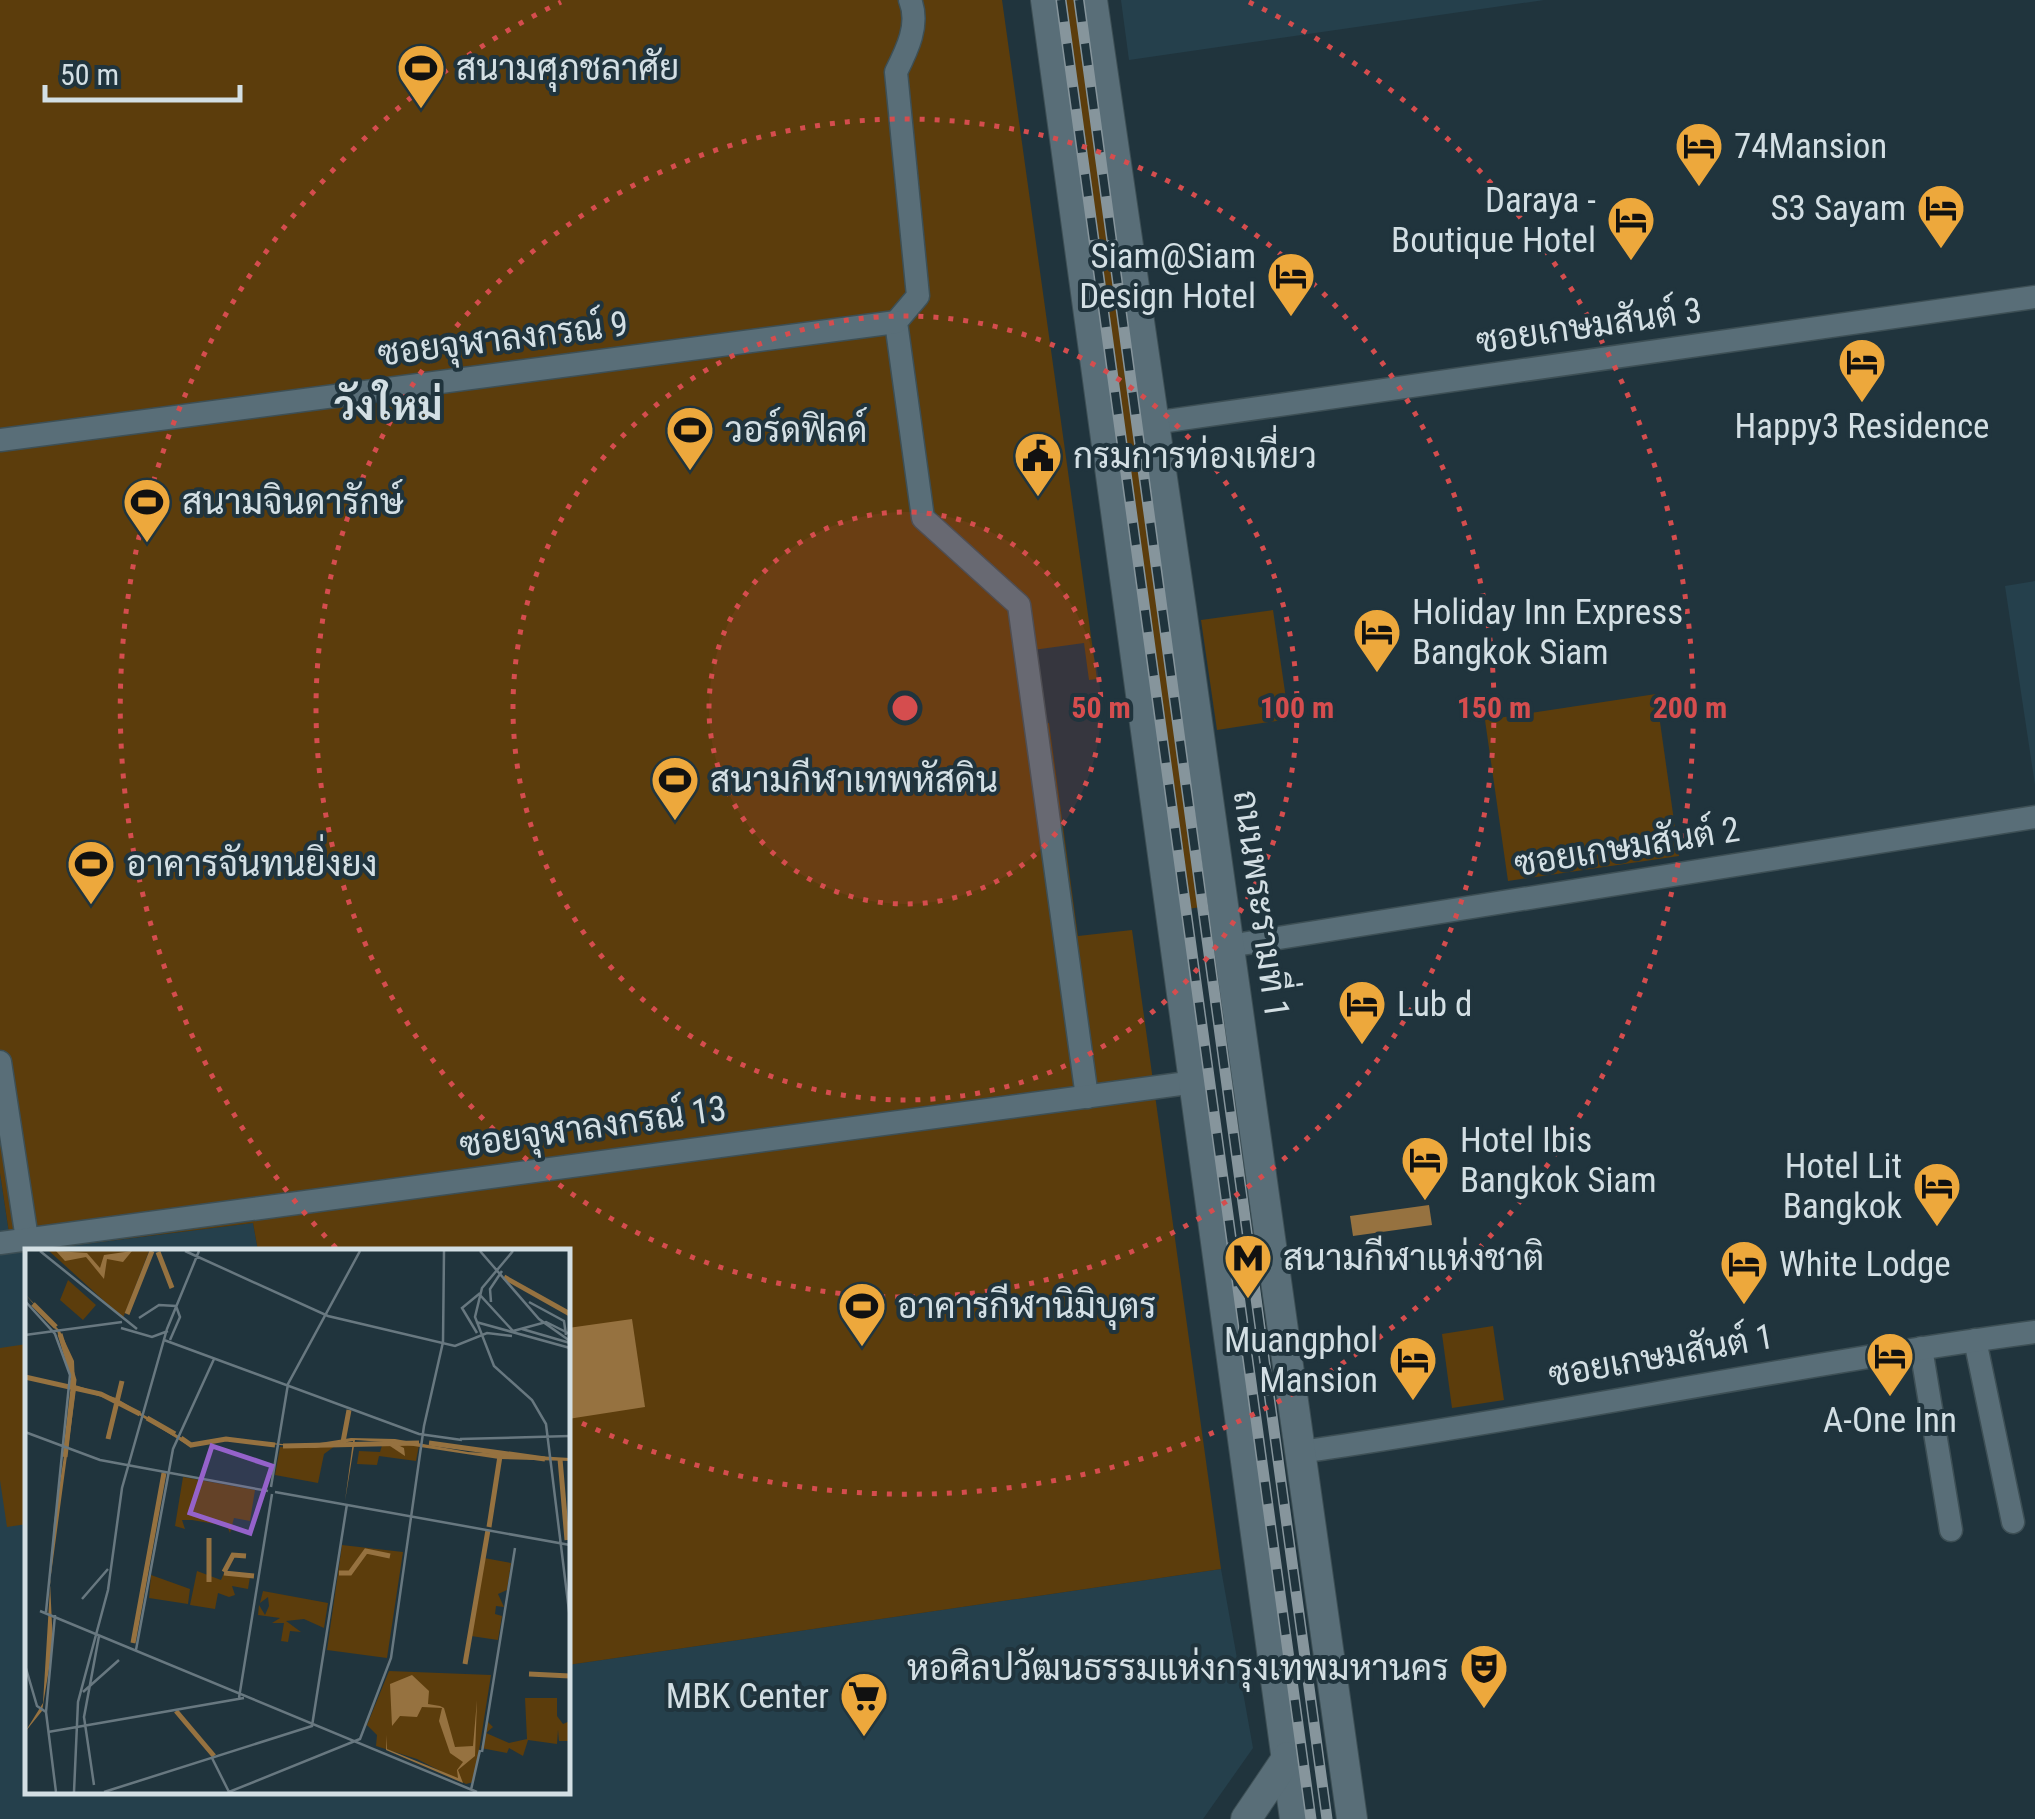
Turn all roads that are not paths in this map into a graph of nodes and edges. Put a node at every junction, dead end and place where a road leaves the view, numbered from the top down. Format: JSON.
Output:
{"nodes":[{"id":1,"x":910,"y":0,"type":"edge"},
{"id":2,"x":1046,"y":0,"type":"edge"},
{"id":3,"x":1092,"y":0,"type":"edge"},
{"id":4,"x":2035,"y":297,"type":"edge"},
{"id":5,"x":896,"y":322,"type":"junction"},
{"id":6,"x":1153,"y":424,"type":"junction"},
{"id":7,"x":0,"y":440,"type":"edge"},
{"id":8,"x":2035,"y":817,"type":"edge"},
{"id":9,"x":1229,"y":946,"type":"junction"},
{"id":10,"x":0,"y":1062,"type":"edge"},
{"id":11,"x":1195,"y":1082,"type":"junction"},
{"id":12,"x":1087,"y":1096,"type":"junction"},
{"id":13,"x":27,"y":1239,"type":"junction"},
{"id":14,"x":0,"y":1243,"type":"edge"},
{"id":15,"x":2035,"y":1332,"type":"edge"},
{"id":16,"x":1975,"y":1340,"type":"junction"},
{"id":17,"x":1921,"y":1348,"type":"junction"},
{"id":18,"x":1300,"y":1452,"type":"junction"},
{"id":19,"x":2014,"y":1522,"type":"dead end"},
{"id":20,"x":1951,"y":1530,"type":"dead end"},
{"id":21,"x":1288,"y":1757,"type":"junction"},
{"id":22,"x":1246,"y":1819,"type":"edge"},
{"id":23,"x":1295,"y":1819,"type":"edge"},
{"id":24,"x":1352,"y":1819,"type":"edge"}],
"edges":[{"from":1,"to":5,"type":"street"},
{"from":2,"to":11,"type":"main road"},
{"from":3,"to":6,"type":"main road","name":"ถนนพระรามที่ 1"},
{"from":4,"to":6,"type":"street","name":"ซอยเกษมสันต์ 3"},
{"from":5,"to":7,"type":"street","name":"ซอยจุฬาลงกรณ์ 9"},
{"from":5,"to":12,"type":"street"},
{"from":6,"to":9,"type":"main road","name":"ถนนพระรามที่ 1"},
{"from":8,"to":9,"type":"street","name":"ซอยเกษมสันต์ 2"},
{"from":9,"to":18,"type":"main road","name":"ถนนพระรามที่ 1"},
{"from":10,"to":13,"type":"street"},
{"from":11,"to":12,"type":"street","name":"ซอยจุฬาลงกรณ์ 13"},
{"from":11,"to":21,"type":"main road"},
{"from":12,"to":13,"type":"street","name":"ซอยจุฬาลงกรณ์ 13"},
{"from":13,"to":14,"type":"street","name":"ซอยจุฬาลงกรณ์ 13"},
{"from":15,"to":16,"type":"street","name":"ซอยเกษมสันต์ 1"},
{"from":16,"to":17,"type":"street","name":"ซอยเกษมสันต์ 1"},
{"from":16,"to":19,"type":"street"},
{"from":17,"to":18,"type":"street","name":"ซอยเกษมสันต์ 1"},
{"from":17,"to":20,"type":"street"},
{"from":18,"to":24,"type":"main road","name":"ถนนพระรามที่ 1"},
{"from":21,"to":22,"type":"main road"},
{"from":21,"to":23,"type":"main road"}]}
